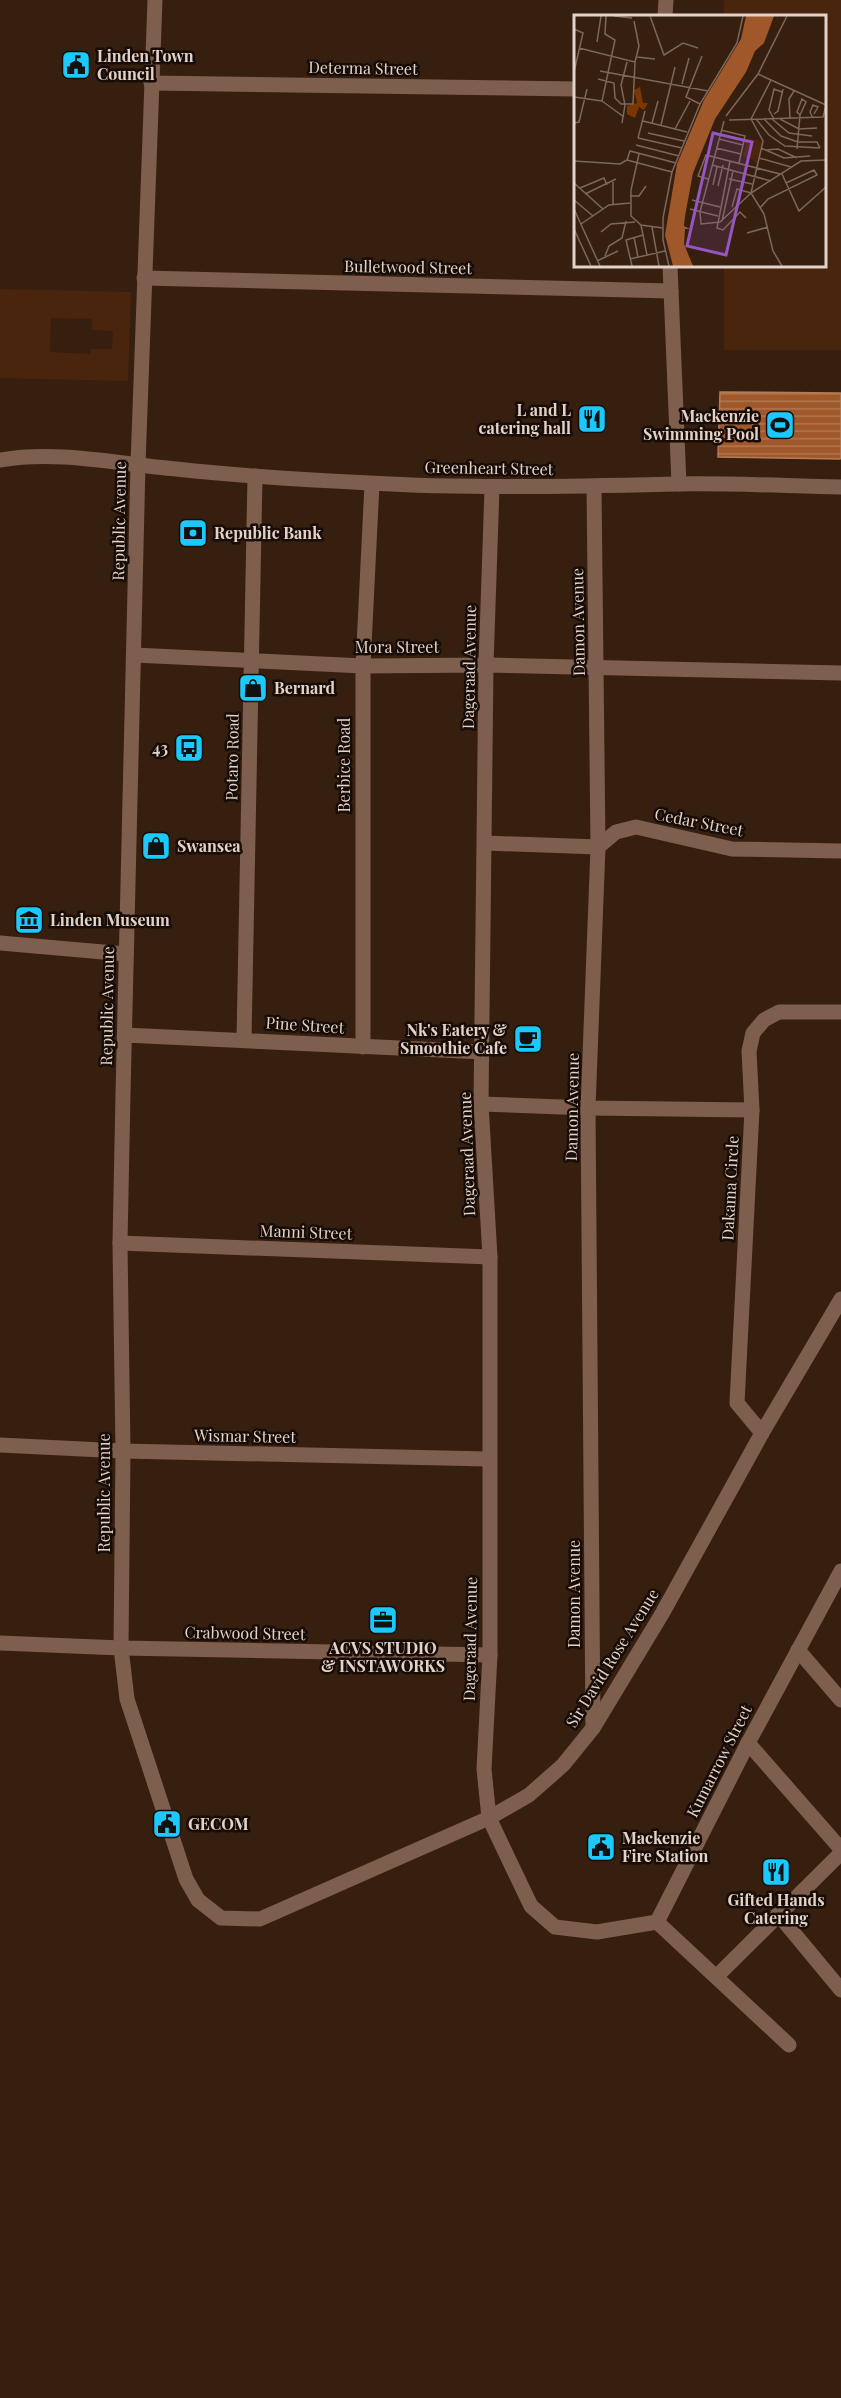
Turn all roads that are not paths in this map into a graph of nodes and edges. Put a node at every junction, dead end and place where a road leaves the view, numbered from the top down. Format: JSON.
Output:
{"nodes":[{"id":1,"x":154,"y":0,"type":"edge"},
{"id":2,"x":666,"y":0,"type":"edge"},
{"id":3,"x":665,"y":15,"type":"edge"},
{"id":4,"x":151,"y":83,"type":"junction"},
{"id":5,"x":574,"y":89,"type":"edge"},
{"id":6,"x":670,"y":267,"type":"edge"},
{"id":7,"x":144,"y":278,"type":"junction"},
{"id":8,"x":671,"y":291,"type":"junction"},
{"id":9,"x":0,"y":460,"type":"edge"},
{"id":10,"x":138,"y":464,"type":"junction"},
{"id":11,"x":255,"y":476,"type":"junction"},
{"id":12,"x":372,"y":484,"type":"junction"},
{"id":13,"x":679,"y":484,"type":"junction"},
{"id":14,"x":594,"y":487,"type":"junction"},
{"id":15,"x":841,"y":487,"type":"edge"},
{"id":16,"x":492,"y":488,"type":"junction"},
{"id":17,"x":134,"y":655,"type":"junction"},
{"id":18,"x":252,"y":662,"type":"junction"},
{"id":19,"x":486,"y":665,"type":"junction"},
{"id":20,"x":363,"y":666,"type":"junction"},
{"id":21,"x":596,"y":667,"type":"junction"},
{"id":22,"x":841,"y":673,"type":"edge"},
{"id":23,"x":485,"y":843,"type":"junction"},
{"id":24,"x":598,"y":847,"type":"junction"},
{"id":25,"x":841,"y":851,"type":"edge"},
{"id":26,"x":0,"y":943,"type":"edge"},
{"id":27,"x":126,"y":954,"type":"junction"},
{"id":28,"x":841,"y":1012,"type":"edge"},
{"id":29,"x":125,"y":1035,"type":"junction"},
{"id":30,"x":244,"y":1039,"type":"junction"},
{"id":31,"x":363,"y":1047,"type":"junction"},
{"id":32,"x":483,"y":1052,"type":"junction"},
{"id":33,"x":482,"y":1104,"type":"junction"},
{"id":34,"x":588,"y":1108,"type":"junction"},
{"id":35,"x":752,"y":1110,"type":"junction"},
{"id":36,"x":120,"y":1243,"type":"junction"},
{"id":37,"x":490,"y":1257,"type":"junction"},
{"id":38,"x":841,"y":1299,"type":"edge"},
{"id":39,"x":762,"y":1433,"type":"junction"},
{"id":40,"x":0,"y":1445,"type":"edge"},
{"id":41,"x":123,"y":1451,"type":"junction"},
{"id":42,"x":488,"y":1459,"type":"junction"},
{"id":43,"x":841,"y":1571,"type":"edge"},
{"id":44,"x":0,"y":1643,"type":"edge"},
{"id":45,"x":121,"y":1648,"type":"junction"},
{"id":46,"x":798,"y":1650,"type":"junction"},
{"id":47,"x":490,"y":1655,"type":"junction"},
{"id":48,"x":841,"y":1700,"type":"edge"},
{"id":49,"x":593,"y":1728,"type":"junction"},
{"id":50,"x":748,"y":1743,"type":"junction"},
{"id":51,"x":489,"y":1818,"type":"junction"},
{"id":52,"x":841,"y":1851,"type":"edge"},
{"id":53,"x":778,"y":1914,"type":"junction"},
{"id":54,"x":221,"y":1918,"type":"joint"},
{"id":55,"x":657,"y":1922,"type":"junction"},
{"id":56,"x":717,"y":1976,"type":"junction"},
{"id":57,"x":841,"y":1990,"type":"edge"},
{"id":58,"x":789,"y":2045,"type":"dead end"}],
"edges":[{"from":1,"to":4,"type":"street","name":"Republic Avenue"},
{"from":2,"to":3,"type":"street"},
{"from":4,"to":5,"type":"street","name":"Determa Street"},
{"from":4,"to":7,"type":"street","name":"Republic Avenue"},
{"from":6,"to":8,"type":"street"},
{"from":7,"to":8,"type":"street","name":"Bulletwood Street"},
{"from":7,"to":10,"type":"street","name":"Republic Avenue"},
{"from":8,"to":13,"type":"street"},
{"from":9,"to":10,"type":"street","name":"Greenheart Street"},
{"from":10,"to":11,"type":"street","name":"Greenheart Street"},
{"from":10,"to":17,"type":"street","name":"Republic Avenue"},
{"from":11,"to":12,"type":"street","name":"Greenheart Street"},
{"from":11,"to":18,"type":"street","name":"Potaro Road"},
{"from":12,"to":16,"type":"street","name":"Greenheart Street"},
{"from":12,"to":20,"type":"street","name":"Berbice Road"},
{"from":13,"to":14,"type":"street","name":"Greenheart Street"},
{"from":13,"to":15,"type":"street","name":"Greenheart Street"},
{"from":14,"to":16,"type":"street","name":"Greenheart Street"},
{"from":14,"to":21,"type":"street","name":"Damon Avenue"},
{"from":16,"to":19,"type":"street","name":"Dageraad Avenue"},
{"from":17,"to":18,"type":"street","name":"Mora Street"},
{"from":17,"to":27,"type":"street","name":"Republic Avenue"},
{"from":18,"to":20,"type":"street","name":"Mora Street"},
{"from":18,"to":30,"type":"street","name":"Potaro Road"},
{"from":19,"to":20,"type":"street","name":"Mora Street"},
{"from":19,"to":21,"type":"street","name":"Mora Street"},
{"from":19,"to":23,"type":"street","name":"Dageraad Avenue"},
{"from":20,"to":31,"type":"street","name":"Berbice Road"},
{"from":21,"to":22,"type":"street","name":"Mora Street"},
{"from":21,"to":24,"type":"street","name":"Damon Avenue"},
{"from":23,"to":24,"type":"street"},
{"from":23,"to":32,"type":"street","name":"Dageraad Avenue"},
{"from":24,"to":25,"type":"street","name":"Cedar Street"},
{"from":24,"to":34,"type":"street","name":"Damon Avenue"},
{"from":26,"to":27,"type":"street"},
{"from":27,"to":29,"type":"street","name":"Republic Avenue"},
{"from":28,"to":35,"type":"street","name":"Dakama Circle"},
{"from":29,"to":30,"type":"street","name":"Pine Street"},
{"from":29,"to":36,"type":"street","name":"Republic Avenue"},
{"from":30,"to":31,"type":"street","name":"Pine Street"},
{"from":31,"to":32,"type":"street","name":"Pine Street"},
{"from":32,"to":33,"type":"street","name":"Dageraad Avenue"},
{"from":33,"to":34,"type":"street"},
{"from":33,"to":37,"type":"street","name":"Dageraad Avenue"},
{"from":34,"to":35,"type":"street"},
{"from":34,"to":49,"type":"street","name":"Damon Avenue"},
{"from":35,"to":39,"type":"street","name":"Dakama Circle"},
{"from":36,"to":37,"type":"street","name":"Manni Street"},
{"from":36,"to":41,"type":"street","name":"Republic Avenue"},
{"from":37,"to":42,"type":"street","name":"Dageraad Avenue"},
{"from":38,"to":39,"type":"street","name":"Sir David Rose Avenue"},
{"from":39,"to":49,"type":"street","name":"Sir David Rose Avenue"},
{"from":40,"to":41,"type":"street","name":"Wismar Street"},
{"from":41,"to":42,"type":"street","name":"Wismar Street"},
{"from":41,"to":45,"type":"street","name":"Republic Avenue"},
{"from":42,"to":47,"type":"street","name":"Dageraad Avenue"},
{"from":43,"to":46,"type":"street","name":"Kumarrow Street"},
{"from":44,"to":45,"type":"street","name":"Crabwood Street"},
{"from":45,"to":47,"type":"street","name":"Crabwood Street"},
{"from":45,"to":54,"type":"street","name":"Republic Avenue"},
{"from":46,"to":48,"type":"street"},
{"from":46,"to":50,"type":"street","name":"Kumarrow Street"},
{"from":47,"to":51,"type":"street","name":"Dageraad Avenue"},
{"from":49,"to":51,"type":"street","name":"Sir David Rose Avenue"},
{"from":50,"to":52,"type":"street"},
{"from":50,"to":55,"type":"street","name":"Kumarrow Street"},
{"from":51,"to":54,"type":"street","name":"Sir David Rose Avenue"},
{"from":51,"to":55,"type":"street"},
{"from":52,"to":53,"type":"street"},
{"from":53,"to":56,"type":"street"},
{"from":53,"to":57,"type":"street"},
{"from":55,"to":56,"type":"street"},
{"from":56,"to":58,"type":"street"}]}
